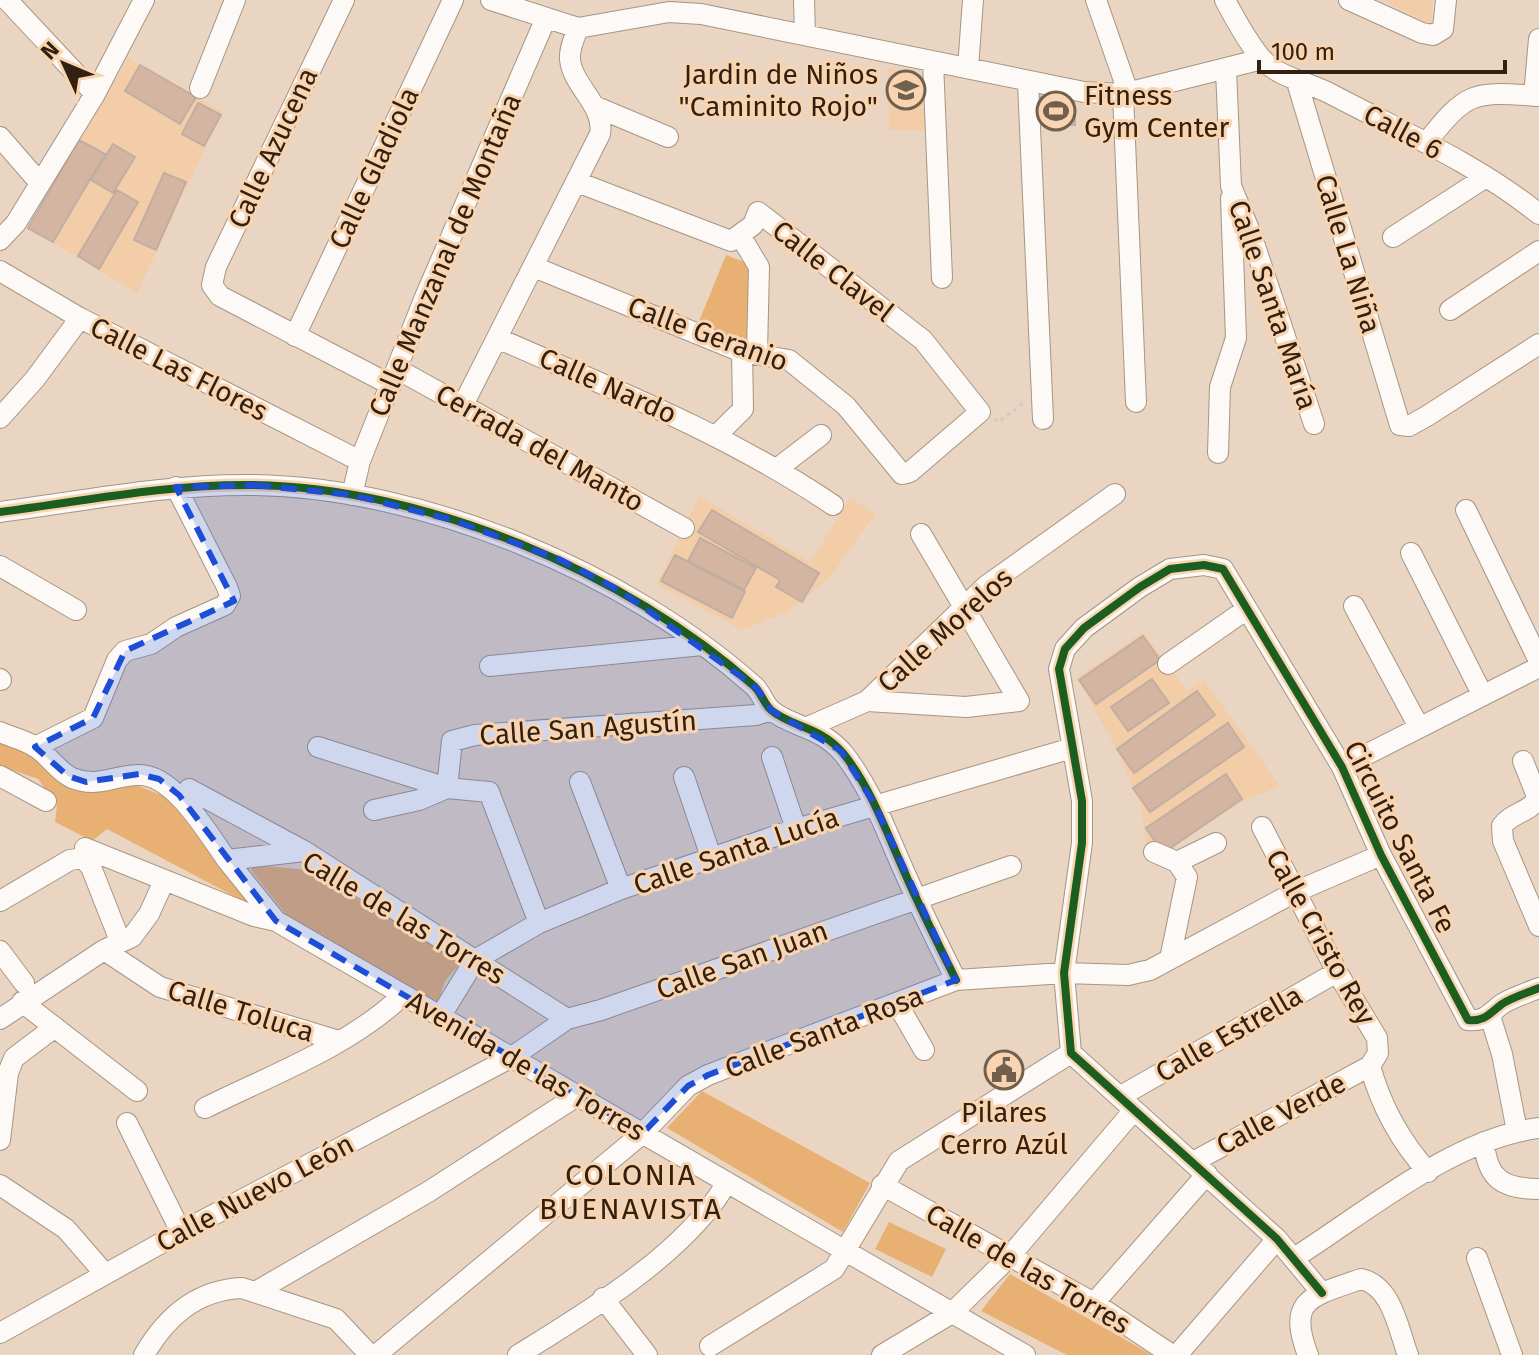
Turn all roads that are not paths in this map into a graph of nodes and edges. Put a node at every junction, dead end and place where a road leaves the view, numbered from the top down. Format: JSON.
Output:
{"nodes":[{"id":1,"x":7,"y":0,"type":"edge"},
{"id":2,"x":144,"y":0,"type":"edge"},
{"id":3,"x":235,"y":0,"type":"edge"},
{"id":4,"x":344,"y":0,"type":"edge"},
{"id":5,"x":453,"y":0,"type":"edge"},
{"id":6,"x":491,"y":0,"type":"edge"},
{"id":7,"x":804,"y":0,"type":"edge"},
{"id":8,"x":973,"y":0,"type":"edge"},
{"id":9,"x":1096,"y":0,"type":"edge"},
{"id":10,"x":1225,"y":0,"type":"edge"},
{"id":11,"x":1349,"y":0,"type":"edge"},
{"id":12,"x":1446,"y":0,"type":"edge"},
{"id":13,"x":700,"y":7,"type":"edge"},
{"id":14,"x":546,"y":18,"type":"junction"},
{"id":15,"x":578,"y":28,"type":"junction"},
{"id":16,"x":805,"y":34,"type":"junction"},
{"id":17,"x":1539,"y":39,"type":"edge"},
{"id":18,"x":1262,"y":59,"type":"junction"},
{"id":19,"x":933,"y":62,"type":"junction"},
{"id":20,"x":968,"y":68,"type":"junction"},
{"id":21,"x":1226,"y":70,"type":"junction"},
{"id":22,"x":1297,"y":82,"type":"junction"},
{"id":23,"x":1028,"y":83,"type":"junction"},
{"id":24,"x":200,"y":88,"type":"dead end"},
{"id":25,"x":1126,"y":93,"type":"junction"},
{"id":26,"x":95,"y":94,"type":"junction"},
{"id":27,"x":1537,"y":96,"type":"edge"},
{"id":28,"x":594,"y":106,"type":"junction"},
{"id":29,"x":0,"y":137,"type":"edge"},
{"id":30,"x":668,"y":137,"type":"dead end"},
{"id":31,"x":1426,"y":143,"type":"junction"},
{"id":32,"x":1486,"y":177,"type":"junction"},
{"id":33,"x":39,"y":182,"type":"junction"},
{"id":34,"x":577,"y":182,"type":"junction"},
{"id":35,"x":1231,"y":186,"type":"junction"},
{"id":36,"x":1539,"y":214,"type":"edge"},
{"id":37,"x":741,"y":237,"type":"junction"},
{"id":38,"x":1393,"y":237,"type":"dead end"},
{"id":39,"x":0,"y":240,"type":"edge"},
{"id":40,"x":1539,"y":251,"type":"edge"},
{"id":41,"x":534,"y":267,"type":"junction"},
{"id":42,"x":0,"y":271,"type":"edge"},
{"id":43,"x":942,"y":278,"type":"dead end"},
{"id":44,"x":220,"y":296,"type":"joint"},
{"id":45,"x":1450,"y":310,"type":"dead end"},
{"id":46,"x":80,"y":318,"type":"junction"},
{"id":47,"x":295,"y":336,"type":"junction"},
{"id":48,"x":497,"y":338,"type":"junction"},
{"id":49,"x":1539,"y":344,"type":"edge"},
{"id":50,"x":749,"y":352,"type":"junction"},
{"id":51,"x":394,"y":377,"type":"junction"},
{"id":52,"x":1136,"y":402,"type":"dead end"},
{"id":53,"x":463,"y":405,"type":"junction"},
{"id":54,"x":0,"y":418,"type":"edge"},
{"id":55,"x":1043,"y":419,"type":"dead end"},
{"id":56,"x":1314,"y":424,"type":"dead end"},
{"id":57,"x":718,"y":434,"type":"junction"},
{"id":58,"x":821,"y":435,"type":"dead end"},
{"id":59,"x":1218,"y":453,"type":"dead end"},
{"id":60,"x":360,"y":461,"type":"junction"},
{"id":61,"x":893,"y":466,"type":"joint"},
{"id":62,"x":778,"y":468,"type":"junction"},
{"id":63,"x":176,"y":487,"type":"junction"},
{"id":64,"x":1115,"y":494,"type":"dead end"},
{"id":65,"x":352,"y":495,"type":"junction"},
{"id":66,"x":833,"y":505,"type":"dead end"},
{"id":67,"x":1466,"y":510,"type":"dead end"},
{"id":68,"x":0,"y":512,"type":"edge"},
{"id":69,"x":684,"y":528,"type":"dead end"},
{"id":70,"x":921,"y":534,"type":"dead end"},
{"id":71,"x":1411,"y":553,"type":"dead end"},
{"id":72,"x":0,"y":566,"type":"edge"},
{"id":73,"x":967,"y":606,"type":"junction"},
{"id":74,"x":1354,"y":606,"type":"dead end"},
{"id":75,"x":1247,"y":609,"type":"junction"},
{"id":76,"x":76,"y":610,"type":"dead end"},
{"id":77,"x":702,"y":645,"type":"junction"},
{"id":78,"x":1168,"y":664,"type":"dead end"},
{"id":79,"x":1539,"y":664,"type":"edge"},
{"id":80,"x":490,"y":666,"type":"dead end"},
{"id":81,"x":1482,"y":694,"type":"junction"},
{"id":82,"x":867,"y":701,"type":"junction"},
{"id":83,"x":771,"y":710,"type":"junction"},
{"id":84,"x":808,"y":727,"type":"junction"},
{"id":85,"x":1419,"y":727,"type":"junction"},
{"id":86,"x":0,"y":732,"type":"edge"},
{"id":87,"x":35,"y":747,"type":"junction"},
{"id":88,"x":318,"y":747,"type":"dead end"},
{"id":89,"x":1072,"y":748,"type":"junction"},
{"id":90,"x":772,"y":757,"type":"dead end"},
{"id":91,"x":1523,"y":761,"type":"dead end"},
{"id":92,"x":1342,"y":767,"type":"junction"},
{"id":93,"x":0,"y":777,"type":"edge"},
{"id":94,"x":684,"y":777,"type":"dead end"},
{"id":95,"x":580,"y":782,"type":"dead end"},
{"id":96,"x":447,"y":788,"type":"junction"},
{"id":97,"x":189,"y":789,"type":"dead end"},
{"id":98,"x":46,"y":801,"type":"dead end"},
{"id":99,"x":875,"y":805,"type":"junction"},
{"id":100,"x":374,"y":810,"type":"dead end"},
{"id":101,"x":1262,"y":827,"type":"dead end"},
{"id":102,"x":796,"y":829,"type":"junction"},
{"id":103,"x":1216,"y":843,"type":"dead end"},
{"id":104,"x":304,"y":851,"type":"junction"},
{"id":105,"x":1154,"y":852,"type":"dead end"},
{"id":106,"x":84,"y":853,"type":"junction"},
{"id":107,"x":1381,"y":855,"type":"junction"},
{"id":108,"x":711,"y":857,"type":"junction"},
{"id":109,"x":227,"y":860,"type":"junction"},
{"id":110,"x":1177,"y":862,"type":"junction"},
{"id":111,"x":1011,"y":866,"type":"dead end"},
{"id":112,"x":164,"y":881,"type":"junction"},
{"id":113,"x":621,"y":889,"type":"junction"},
{"id":114,"x":1295,"y":892,"type":"junction"},
{"id":115,"x":915,"y":897,"type":"junction"},
{"id":116,"x":0,"y":901,"type":"edge"},
{"id":117,"x":276,"y":921,"type":"junction"},
{"id":118,"x":539,"y":923,"type":"junction"},
{"id":119,"x":1539,"y":926,"type":"edge"},
{"id":120,"x":112,"y":946,"type":"junction"},
{"id":121,"x":0,"y":951,"type":"edge"},
{"id":122,"x":1170,"y":959,"type":"junction"},
{"id":123,"x":475,"y":960,"type":"junction"},
{"id":124,"x":1337,"y":972,"type":"junction"},
{"id":125,"x":1064,"y":973,"type":"junction"},
{"id":126,"x":956,"y":980,"type":"junction"},
{"id":127,"x":1539,"y":988,"type":"edge"},
{"id":128,"x":23,"y":993,"type":"junction"},
{"id":129,"x":402,"y":996,"type":"junction"},
{"id":130,"x":898,"y":1005,"type":"junction"},
{"id":131,"x":1490,"y":1016,"type":"junction"},
{"id":132,"x":440,"y":1017,"type":"junction"},
{"id":133,"x":0,"y":1019,"type":"edge"},
{"id":134,"x":567,"y":1019,"type":"junction"},
{"id":135,"x":55,"y":1027,"type":"junction"},
{"id":136,"x":339,"y":1041,"type":"junction"},
{"id":137,"x":924,"y":1050,"type":"dead end"},
{"id":138,"x":1071,"y":1053,"type":"junction"},
{"id":139,"x":512,"y":1057,"type":"junction"},
{"id":140,"x":1370,"y":1066,"type":"junction"},
{"id":141,"x":137,"y":1091,"type":"dead end"},
{"id":142,"x":577,"y":1096,"type":"junction"},
{"id":143,"x":1128,"y":1103,"type":"junction"},
{"id":144,"x":205,"y":1108,"type":"dead end"},
{"id":145,"x":127,"y":1123,"type":"dead end"},
{"id":146,"x":1539,"y":1128,"type":"edge"},
{"id":147,"x":1517,"y":1131,"type":"junction"},
{"id":148,"x":643,"y":1133,"type":"junction"},
{"id":149,"x":0,"y":1140,"type":"edge"},
{"id":150,"x":1484,"y":1142,"type":"junction"},
{"id":151,"x":1200,"y":1168,"type":"junction"},
{"id":152,"x":1428,"y":1172,"type":"junction"},
{"id":153,"x":727,"y":1182,"type":"junction"},
{"id":154,"x":0,"y":1185,"type":"edge"},
{"id":155,"x":882,"y":1185,"type":"junction"},
{"id":156,"x":1539,"y":1189,"type":"edge"},
{"id":157,"x":181,"y":1232,"type":"junction"},
{"id":158,"x":1277,"y":1239,"type":"junction"},
{"id":159,"x":842,"y":1251,"type":"junction"},
{"id":160,"x":1010,"y":1256,"type":"junction"},
{"id":161,"x":1294,"y":1258,"type":"junction"},
{"id":162,"x":1477,"y":1258,"type":"dead end"},
{"id":163,"x":105,"y":1274,"type":"junction"},
{"id":164,"x":257,"y":1291,"type":"junction"},
{"id":165,"x":1322,"y":1293,"type":"junction"},
{"id":166,"x":603,"y":1298,"type":"junction"},
{"id":167,"x":1094,"y":1303,"type":"junction"},
{"id":168,"x":952,"y":1313,"type":"junction"},
{"id":169,"x":0,"y":1333,"type":"edge"},
{"id":170,"x":710,"y":1346,"type":"dead end"},
{"id":171,"x":144,"y":1355,"type":"edge"},
{"id":172,"x":373,"y":1355,"type":"edge"},
{"id":173,"x":518,"y":1355,"type":"edge"},
{"id":174,"x":647,"y":1355,"type":"edge"},
{"id":175,"x":882,"y":1355,"type":"edge"},
{"id":176,"x":1025,"y":1355,"type":"edge"},
{"id":177,"x":1174,"y":1355,"type":"edge"},
{"id":178,"x":1308,"y":1355,"type":"edge"},
{"id":179,"x":1408,"y":1355,"type":"edge"},
{"id":180,"x":1512,"y":1355,"type":"edge"}],
"edges":[{"from":1,"to":26,"type":"street"},
{"from":2,"to":26,"type":"street"},
{"from":3,"to":24,"type":"street"},
{"from":4,"to":44,"type":"street","name":"Calle Azucena"},
{"from":5,"to":47,"type":"street","name":"Calle Gladiola"},
{"from":6,"to":14,"type":"street"},
{"from":7,"to":16,"type":"street"},
{"from":8,"to":20,"type":"street"},
{"from":9,"to":25,"type":"street"},
{"from":10,"to":18,"type":"street"},
{"from":11,"to":12,"type":"street"},
{"from":13,"to":15,"type":"street"},
{"from":13,"to":16,"type":"street"},
{"from":14,"to":15,"type":"street"},
{"from":14,"to":51,"type":"street","name":"Calle Manzanal de Montaña"},
{"from":15,"to":28,"type":"street"},
{"from":16,"to":19,"type":"street"},
{"from":17,"to":27,"type":"street"},
{"from":18,"to":21,"type":"street"},
{"from":18,"to":22,"type":"street","name":"Calle 6"},
{"from":19,"to":20,"type":"street"},
{"from":19,"to":43,"type":"street"},
{"from":20,"to":23,"type":"street"},
{"from":21,"to":25,"type":"street"},
{"from":21,"to":35,"type":"street","name":"Calle Santa María"},
{"from":22,"to":31,"type":"street","name":"Calle 6"},
{"from":22,"to":49,"type":"street","name":"Calle La Niña"},
{"from":23,"to":25,"type":"street"},
{"from":23,"to":55,"type":"street"},
{"from":25,"to":52,"type":"street"},
{"from":26,"to":33,"type":"street"},
{"from":27,"to":31,"type":"street"},
{"from":28,"to":30,"type":"street"},
{"from":28,"to":34,"type":"street"},
{"from":29,"to":33,"type":"street"},
{"from":31,"to":32,"type":"street","name":"Calle 6"},
{"from":32,"to":36,"type":"street","name":"Calle 6"},
{"from":32,"to":38,"type":"street"},
{"from":33,"to":39,"type":"street"},
{"from":34,"to":37,"type":"street","name":"Calle Clavel"},
{"from":34,"to":41,"type":"street"},
{"from":35,"to":56,"type":"street","name":"Calle Santa María"},
{"from":35,"to":59,"type":"street","name":"Calle Santa María"},
{"from":37,"to":50,"type":"street"},
{"from":37,"to":61,"type":"street","name":"Calle Clavel"},
{"from":40,"to":45,"type":"street"},
{"from":41,"to":48,"type":"street"},
{"from":41,"to":50,"type":"street","name":"Calle Geranio"},
{"from":42,"to":46,"type":"street","name":"Calle Las Flores"},
{"from":44,"to":47,"type":"street","name":"Cerrada del Manto"},
{"from":46,"to":54,"type":"street"},
{"from":46,"to":60,"type":"street","name":"Calle Las Flores"},
{"from":47,"to":51,"type":"street","name":"Cerrada del Manto"},
{"from":48,"to":53,"type":"street"},
{"from":48,"to":57,"type":"street","name":"Calle Nardo"},
{"from":50,"to":57,"type":"street"},
{"from":50,"to":61,"type":"street","name":"Calle Geranio"},
{"from":51,"to":53,"type":"street","name":"Cerrada del Manto"},
{"from":51,"to":60,"type":"street","name":"Calle Manzanal de Montaña"},
{"from":53,"to":69,"type":"street","name":"Cerrada del Manto"},
{"from":57,"to":62,"type":"street","name":"Calle Nardo"},
{"from":58,"to":62,"type":"street"},
{"from":60,"to":65,"type":"street","name":"Calle Manzanal de Montaña"},
{"from":62,"to":66,"type":"street","name":"Calle Nardo"},
{"from":63,"to":65,"type":"street"},
{"from":63,"to":68,"type":"street"},
{"from":63,"to":87,"type":"street"},
{"from":64,"to":73,"type":"street","name":"Calle Morelos"},
{"from":65,"to":77,"type":"street"},
{"from":67,"to":79,"type":"street"},
{"from":70,"to":73,"type":"street"},
{"from":71,"to":81,"type":"street"},
{"from":72,"to":76,"type":"street"},
{"from":73,"to":82,"type":"street","name":"Calle Morelos"},
{"from":73,"to":82,"type":"street"},
{"from":74,"to":85,"type":"street"},
{"from":75,"to":78,"type":"street"},
{"from":75,"to":89,"type":"street","name":"Circuito Santa Fe"},
{"from":75,"to":92,"type":"street","name":"Circuito Santa Fe"},
{"from":77,"to":80,"type":"street"},
{"from":77,"to":83,"type":"street"},
{"from":79,"to":81,"type":"street"},
{"from":81,"to":85,"type":"street"},
{"from":82,"to":84,"type":"street","name":"Calle Morelos"},
{"from":83,"to":84,"type":"street"},
{"from":83,"to":96,"type":"street","name":"Calle San Agustín"},
{"from":84,"to":99,"type":"street"},
{"from":85,"to":92,"type":"street"},
{"from":86,"to":87,"type":"street"},
{"from":87,"to":109,"type":"street"},
{"from":88,"to":96,"type":"street"},
{"from":89,"to":99,"type":"street","name":"Calle Santa Lucía"},
{"from":89,"to":125,"type":"street"},
{"from":90,"to":102,"type":"street"},
{"from":91,"to":119,"type":"street"},
{"from":92,"to":107,"type":"street","name":"Circuito Santa Fe"},
{"from":93,"to":98,"type":"street"},
{"from":94,"to":108,"type":"street"},
{"from":95,"to":113,"type":"street"},
{"from":96,"to":100,"type":"street"},
{"from":96,"to":118,"type":"street","name":"Calle San Agustín"},
{"from":97,"to":104,"type":"street"},
{"from":99,"to":102,"type":"street","name":"Calle Santa Lucía"},
{"from":99,"to":115,"type":"street"},
{"from":101,"to":114,"type":"street","name":"Calle Cristo Rey"},
{"from":102,"to":108,"type":"street","name":"Calle Santa Lucía"},
{"from":103,"to":110,"type":"street"},
{"from":104,"to":109,"type":"street","name":"Calle de las Torres"},
{"from":104,"to":123,"type":"street","name":"Calle de las Torres"},
{"from":105,"to":110,"type":"street"},
{"from":106,"to":112,"type":"street","name":"Avenida de las Torres"},
{"from":106,"to":116,"type":"street"},
{"from":106,"to":120,"type":"street"},
{"from":107,"to":114,"type":"street","name":"Calle Santa Rosa"},
{"from":107,"to":131,"type":"street","name":"Circuito Santa Fe"},
{"from":108,"to":113,"type":"street","name":"Calle Santa Lucía"},
{"from":109,"to":117,"type":"street","name":"Avenida de las Torres"},
{"from":110,"to":122,"type":"street"},
{"from":111,"to":115,"type":"street"},
{"from":112,"to":117,"type":"street","name":"Avenida de las Torres"},
{"from":112,"to":120,"type":"street"},
{"from":113,"to":118,"type":"street","name":"Calle Santa Lucía"},
{"from":114,"to":122,"type":"street","name":"Calle Santa Rosa"},
{"from":114,"to":124,"type":"street","name":"Calle Cristo Rey"},
{"from":115,"to":126,"type":"street"},
{"from":115,"to":134,"type":"street","name":"Calle San Juan"},
{"from":117,"to":129,"type":"street","name":"Avenida de las Torres"},
{"from":118,"to":123,"type":"street","name":"Calle Santa Lucía"},
{"from":120,"to":128,"type":"street"},
{"from":120,"to":136,"type":"street","name":"Calle Toluca"},
{"from":121,"to":128,"type":"street"},
{"from":122,"to":125,"type":"street","name":"Calle Santa Rosa"},
{"from":123,"to":132,"type":"street","name":"Calle Santa Lucía"},
{"from":123,"to":134,"type":"street","name":"Calle de las Torres"},
{"from":124,"to":140,"type":"street","name":"Calle Cristo Rey"},
{"from":124,"to":143,"type":"street","name":"Calle Estrella"},
{"from":125,"to":126,"type":"street","name":"Calle Santa Rosa"},
{"from":125,"to":138,"type":"street"},
{"from":126,"to":130,"type":"street","name":"Calle Santa Rosa"},
{"from":127,"to":131,"type":"street"},
{"from":128,"to":133,"type":"street"},
{"from":128,"to":135,"type":"street"},
{"from":129,"to":132,"type":"street","name":"Avenida de las Torres"},
{"from":129,"to":136,"type":"street"},
{"from":130,"to":137,"type":"street"},
{"from":130,"to":148,"type":"street","name":"Calle Santa Rosa"},
{"from":131,"to":147,"type":"street"},
{"from":132,"to":139,"type":"street","name":"Avenida de las Torres"},
{"from":134,"to":139,"type":"street","name":"Calle San Juan"},
{"from":135,"to":141,"type":"street"},
{"from":135,"to":149,"type":"street"},
{"from":136,"to":144,"type":"street"},
{"from":138,"to":143,"type":"street"},
{"from":138,"to":155,"type":"street"},
{"from":139,"to":142,"type":"street","name":"Avenida de las Torres"},
{"from":139,"to":157,"type":"street","name":"Calle Nuevo León"},
{"from":140,"to":151,"type":"street","name":"Calle Verde"},
{"from":140,"to":152,"type":"street","name":"Calle Cristo Rey"},
{"from":142,"to":148,"type":"street","name":"Avenida de las Torres"},
{"from":142,"to":164,"type":"street"},
{"from":143,"to":151,"type":"street"},
{"from":143,"to":160,"type":"street","name":"Calle Estrella"},
{"from":145,"to":157,"type":"street"},
{"from":146,"to":147,"type":"street"},
{"from":147,"to":150,"type":"street"},
{"from":148,"to":153,"type":"street","name":"Avenida de las Torres"},
{"from":148,"to":172,"type":"street","name":"Calle Santa Rosa"},
{"from":150,"to":152,"type":"street"},
{"from":150,"to":156,"type":"street"},
{"from":151,"to":158,"type":"street"},
{"from":151,"to":167,"type":"street","name":"Calle Verde"},
{"from":152,"to":161,"type":"street"},
{"from":153,"to":159,"type":"street","name":"Avenida de las Torres"},
{"from":153,"to":166,"type":"street"},
{"from":154,"to":163,"type":"street"},
{"from":155,"to":159,"type":"street"},
{"from":155,"to":160,"type":"street","name":"Calle de las Torres"},
{"from":157,"to":163,"type":"street","name":"Calle Nuevo León"},
{"from":158,"to":161,"type":"street"},
{"from":158,"to":177,"type":"street"},
{"from":159,"to":168,"type":"street","name":"Avenida de las Torres"},
{"from":159,"to":170,"type":"street"},
{"from":160,"to":167,"type":"street","name":"Calle de las Torres"},
{"from":160,"to":168,"type":"street","name":"Calle Estrella"},
{"from":161,"to":165,"type":"street"},
{"from":162,"to":180,"type":"street"},
{"from":163,"to":169,"type":"street","name":"Calle Nuevo León"},
{"from":164,"to":171,"type":"street"},
{"from":164,"to":172,"type":"street"},
{"from":165,"to":178,"type":"street"},
{"from":165,"to":179,"type":"street"},
{"from":166,"to":173,"type":"street"},
{"from":166,"to":174,"type":"street"},
{"from":167,"to":177,"type":"street","name":"Calle de las Torres"},
{"from":168,"to":175,"type":"street","name":"Calle Estrella"},
{"from":168,"to":176,"type":"street","name":"Avenida de las Torres"}]}
